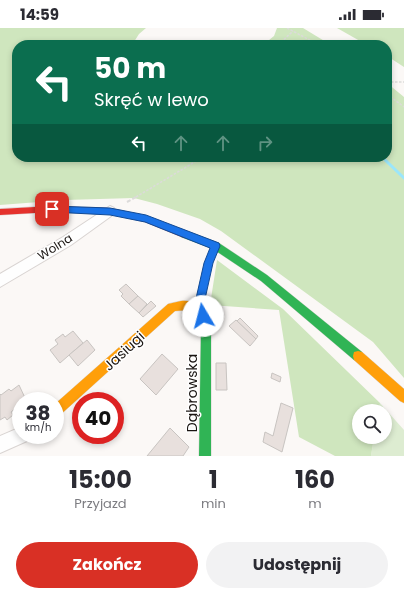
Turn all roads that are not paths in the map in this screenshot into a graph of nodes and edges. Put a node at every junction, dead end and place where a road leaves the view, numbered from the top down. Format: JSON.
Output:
{"nodes":[{"id":1,"x":110,"y":211,"type":"junction"},
{"id":2,"x":0,"y":212,"type":"edge"},
{"id":3,"x":216,"y":246,"type":"junction"},
{"id":4,"x":0,"y":281,"type":"edge"},
{"id":5,"x":198,"y":309,"type":"junction"},
{"id":6,"x":404,"y":397,"type":"edge"},
{"id":7,"x":64,"y":404,"type":"edge"},
{"id":8,"x":12,"y":439,"type":"edge"},
{"id":9,"x":0,"y":445,"type":"edge"},
{"id":10,"x":205,"y":456,"type":"edge"}],
"edges":[{"from":1,"to":2,"type":"street"},
{"from":1,"to":3,"type":"street"},
{"from":1,"to":4,"type":"street","name":"Wolna"},
{"from":3,"to":5,"type":"lane"},
{"from":3,"to":6,"type":"street"},
{"from":5,"to":7,"type":"street","name":"Jasiugi"},
{"from":5,"to":10,"type":"street","name":"Dąbrowska"},
{"from":8,"to":9,"type":"street"}]}
